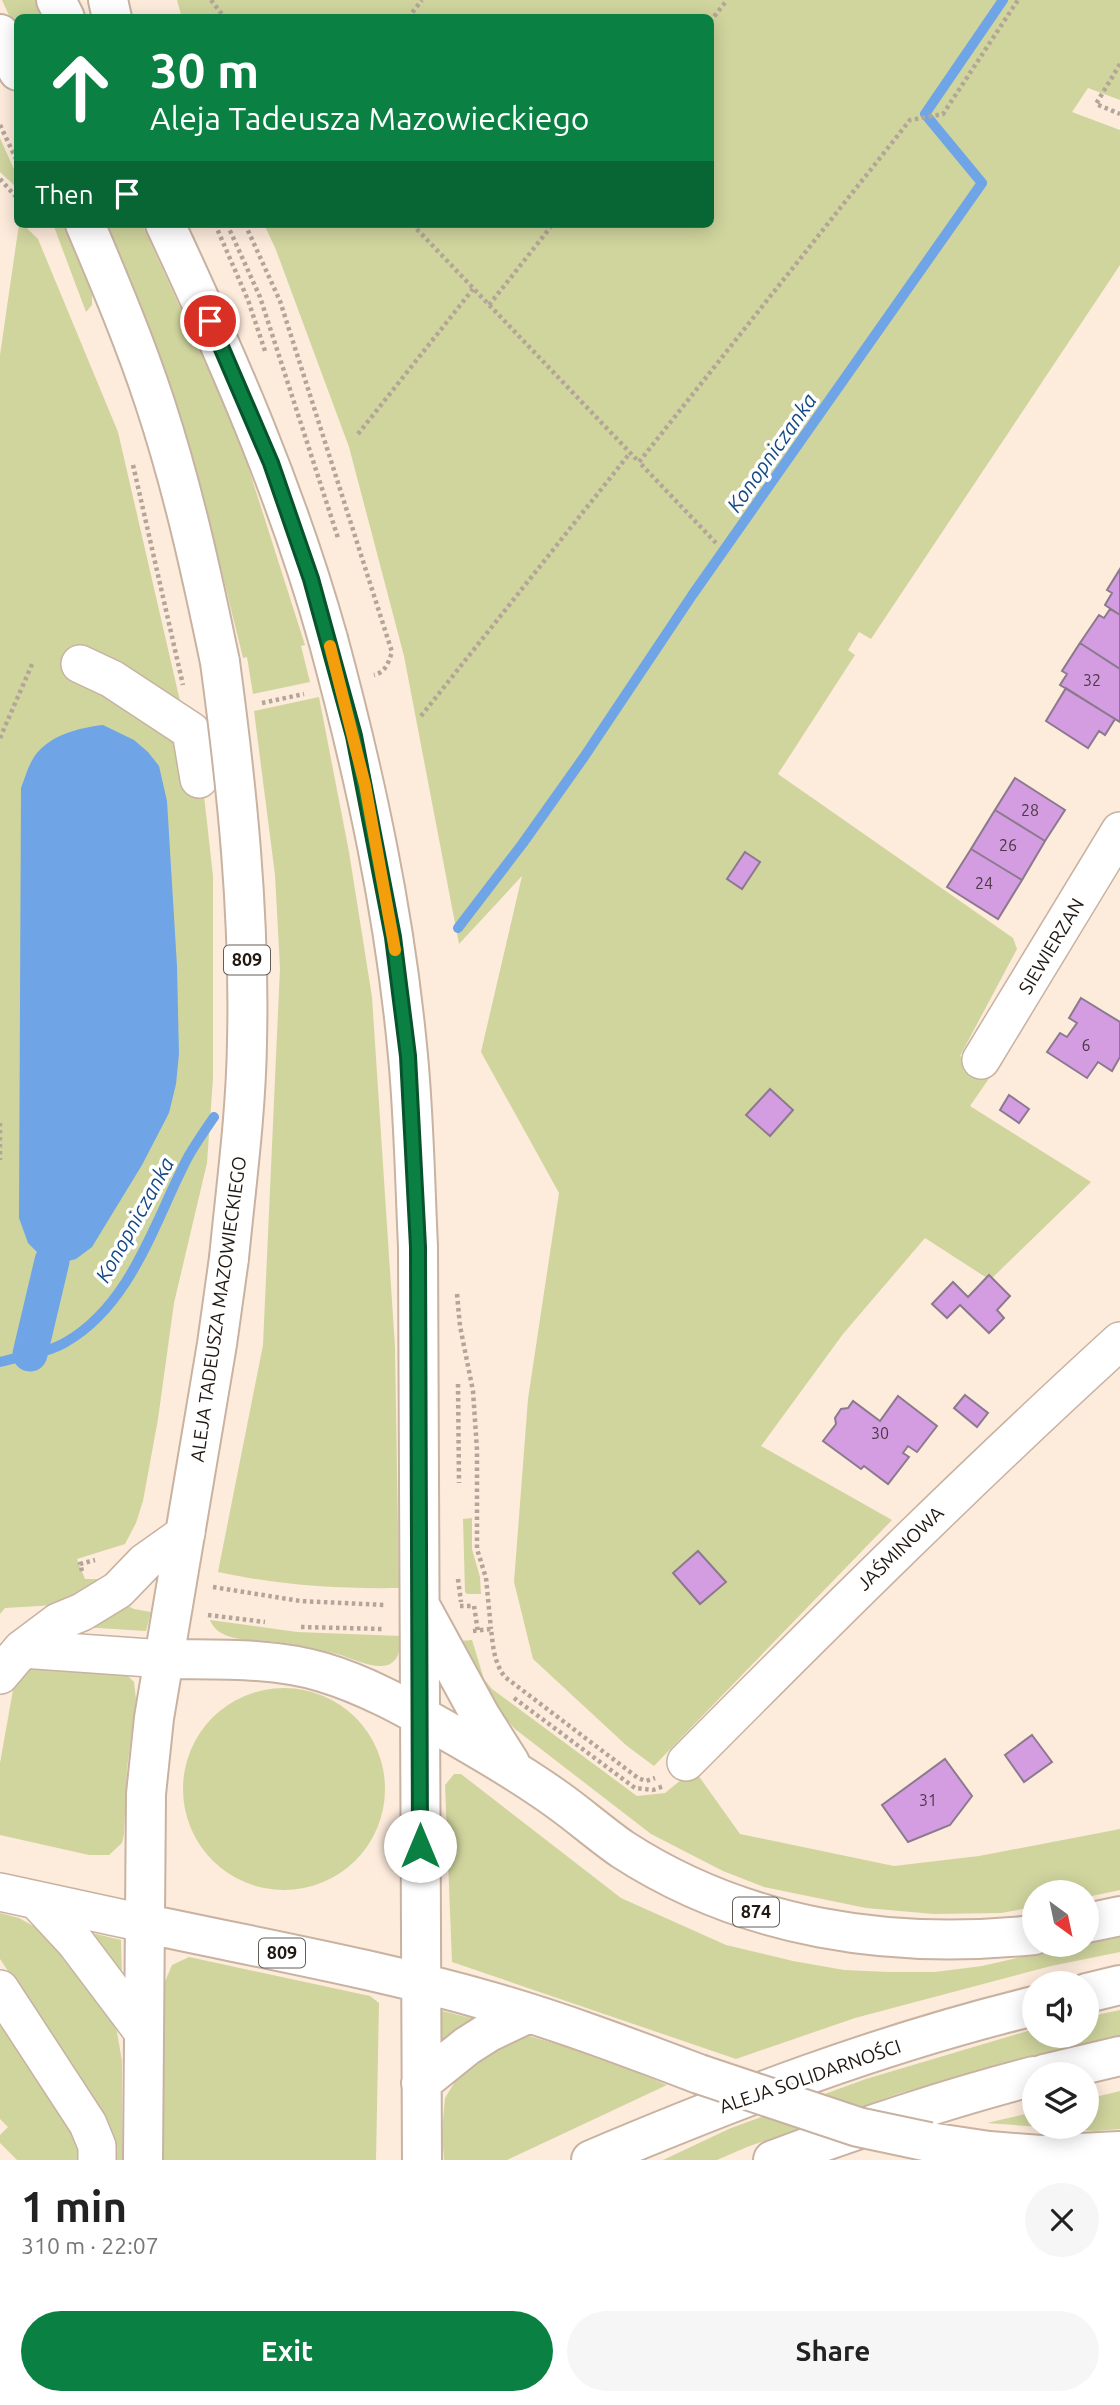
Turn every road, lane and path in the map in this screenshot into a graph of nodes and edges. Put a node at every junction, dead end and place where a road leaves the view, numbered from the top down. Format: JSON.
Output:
{"nodes":[{"id":1,"x":211,"y":0,"type":"edge"},
{"id":2,"x":422,"y":0,"type":"edge"},
{"id":3,"x":727,"y":0,"type":"edge"},
{"id":4,"x":1018,"y":0,"type":"edge"},
{"id":5,"x":222,"y":14,"type":"edge"},
{"id":6,"x":411,"y":14,"type":"edge"},
{"id":7,"x":714,"y":17,"type":"edge"},
{"id":8,"x":0,"y":34,"type":"edge"},
{"id":9,"x":14,"y":63,"type":"edge"},
{"id":10,"x":1120,"y":64,"type":"edge"},
{"id":11,"x":1120,"y":114,"type":"edge"},
{"id":12,"x":0,"y":125,"type":"edge"},
{"id":13,"x":14,"y":155,"type":"edge"},
{"id":14,"x":0,"y":179,"type":"edge"},
{"id":15,"x":14,"y":195,"type":"edge"},
{"id":16,"x":87,"y":228,"type":"edge"},
{"id":17,"x":167,"y":228,"type":"edge"},
{"id":18,"x":230,"y":228,"type":"edge"},
{"id":19,"x":247,"y":228,"type":"edge"},
{"id":20,"x":416,"y":228,"type":"edge"},
{"id":21,"x":550,"y":228,"type":"edge"},
{"id":22,"x":473,"y":289,"type":"junction"},
{"id":23,"x":489,"y":305,"type":"junction"},
{"id":24,"x":358,"y":434,"type":"dead end"},
{"id":25,"x":631,"y":453,"type":"junction"},
{"id":26,"x":639,"y":462,"type":"junction"},
{"id":27,"x":132,"y":463,"type":"dead end"},
{"id":28,"x":716,"y":543,"type":"dead end"},
{"id":29,"x":340,"y":544,"type":"dead end"},
{"id":30,"x":33,"y":662,"type":"dead end"},
{"id":31,"x":80,"y":664,"type":"dead end"},
{"id":32,"x":367,"y":677,"type":"dead end"},
{"id":33,"x":317,"y":692,"type":"dead end"},
{"id":34,"x":190,"y":694,"type":"dead end"},
{"id":35,"x":253,"y":704,"type":"dead end"},
{"id":36,"x":421,"y":716,"type":"dead end"},
{"id":37,"x":0,"y":738,"type":"edge"},
{"id":38,"x":199,"y":779,"type":"dead end"},
{"id":39,"x":1120,"y":831,"type":"edge"},
{"id":40,"x":981,"y":1060,"type":"dead end"},
{"id":41,"x":0,"y":1123,"type":"edge"},
{"id":42,"x":0,"y":1160,"type":"edge"},
{"id":43,"x":457,"y":1286,"type":"dead end"},
{"id":44,"x":1120,"y":1342,"type":"edge"},
{"id":45,"x":186,"y":1533,"type":"junction"},
{"id":46,"x":84,"y":1574,"type":"dead end"},
{"id":47,"x":134,"y":1574,"type":"junction"},
{"id":48,"x":177,"y":1583,"type":"junction"},
{"id":49,"x":420,"y":1606,"type":"junction"},
{"id":50,"x":491,"y":1629,"type":"dead end"},
{"id":51,"x":481,"y":1642,"type":"dead end"},
{"id":52,"x":164,"y":1659,"type":"junction"},
{"id":53,"x":11,"y":1662,"type":"edge"},
{"id":54,"x":514,"y":1697,"type":"dead end"},
{"id":55,"x":419,"y":1716,"type":"junction"},
{"id":56,"x":687,"y":1762,"type":"dead end"},
{"id":57,"x":516,"y":1770,"type":"junction"},
{"id":58,"x":630,"y":1784,"type":"dead end"},
{"id":59,"x":0,"y":1892,"type":"edge"},
{"id":60,"x":37,"y":1901,"type":"junction"},
{"id":61,"x":1120,"y":1916,"type":"edge"},
{"id":62,"x":1099,"y":1920,"type":"edge"},
{"id":63,"x":143,"y":1923,"type":"junction"},
{"id":64,"x":1022,"y":1936,"type":"edge"},
{"id":65,"x":421,"y":1983,"type":"junction"},
{"id":66,"x":1120,"y":1985,"type":"edge"},
{"id":67,"x":0,"y":1989,"type":"edge"},
{"id":68,"x":1099,"y":1990,"type":"edge"},
{"id":69,"x":1022,"y":2009,"type":"edge"},
{"id":70,"x":529,"y":2013,"type":"junction"},
{"id":71,"x":143,"y":2032,"type":"junction"},
{"id":72,"x":1120,"y":2056,"type":"edge"},
{"id":73,"x":1095,"y":2062,"type":"edge"},
{"id":74,"x":1022,"y":2079,"type":"edge"},
{"id":75,"x":421,"y":2083,"type":"junction"},
{"id":76,"x":1120,"y":2151,"type":"edge"},
{"id":77,"x":97,"y":2160,"type":"edge"},
{"id":78,"x":143,"y":2160,"type":"edge"},
{"id":79,"x":422,"y":2160,"type":"edge"},
{"id":80,"x":591,"y":2160,"type":"edge"},
{"id":81,"x":773,"y":2160,"type":"edge"}],
"edges":[{"from":1,"to":5,"type":"path"},
{"from":2,"to":6,"type":"path"},
{"from":3,"to":7,"type":"path"},
{"from":4,"to":26,"type":"path"},
{"from":8,"to":9,"type":"main road"},
{"from":10,"to":11,"type":"path"},
{"from":12,"to":13,"type":"path"},
{"from":14,"to":15,"type":"path"},
{"from":16,"to":45,"type":"main road","name":"ALEJA TADEUSZA MAZOWIECKIEGO","number":"809","bridge":true},
{"from":17,"to":49,"type":"main road","bridge":true},
{"from":18,"to":29,"type":"path"},
{"from":19,"to":32,"type":"path"},
{"from":20,"to":22,"type":"path"},
{"from":21,"to":23,"type":"path"},
{"from":22,"to":23,"type":"path"},
{"from":22,"to":24,"type":"path"},
{"from":23,"to":25,"type":"path"},
{"from":25,"to":26,"type":"path"},
{"from":25,"to":36,"type":"path"},
{"from":26,"to":28,"type":"path"},
{"from":27,"to":34,"type":"path"},
{"from":30,"to":37,"type":"path"},
{"from":31,"to":38,"type":"street"},
{"from":33,"to":35,"type":"path"},
{"from":39,"to":40,"type":"street","name":"SIEWIERZAN"},
{"from":41,"to":42,"type":"path"},
{"from":43,"to":50,"type":"path"},
{"from":44,"to":56,"type":"street","name":"JAŚMINOWA"},
{"from":45,"to":47,"type":"street"},
{"from":45,"to":48,"type":"main road","name":"ALEJA TADEUSZA MAZOWIECKIEGO","number":"809"},
{"from":46,"to":47,"type":"path"},
{"from":47,"to":53,"type":"street"},
{"from":48,"to":49,"type":"path"},
{"from":48,"to":52,"type":"main road","name":"ALEJA TADEUSZA MAZOWIECKIEGO","number":"809"},
{"from":49,"to":51,"type":"path"},
{"from":49,"to":55,"type":"main road"},
{"from":49,"to":57,"type":"main road","number":"874"},
{"from":52,"to":53,"type":"street"},
{"from":52,"to":55,"type":"main road"},
{"from":52,"to":63,"type":"main road","number":"809"},
{"from":54,"to":58,"type":"path"},
{"from":55,"to":57,"type":"main road","number":"874"},
{"from":55,"to":65,"type":"main road"},
{"from":57,"to":64,"type":"main road","number":"874"},
{"from":59,"to":60,"type":"street"},
{"from":60,"to":63,"type":"street"},
{"from":60,"to":71,"type":"street"},
{"from":61,"to":62,"type":"main road"},
{"from":63,"to":65,"type":"main road","number":"809"},
{"from":63,"to":71,"type":"main road","number":"809"},
{"from":65,"to":70,"type":"main road"},
{"from":65,"to":75,"type":"main road"},
{"from":66,"to":68,"type":"main road"},
{"from":67,"to":77,"type":"street"},
{"from":69,"to":80,"type":"main road","name":"ALEJA SOLIDARNOŚCI"},
{"from":70,"to":75,"type":"main road"},
{"from":70,"to":76,"type":"main road","bridge":true},
{"from":71,"to":78,"type":"main road","number":"809"},
{"from":72,"to":73,"type":"main road"},
{"from":74,"to":81,"type":"main road"},
{"from":75,"to":79,"type":"main road"}]}
